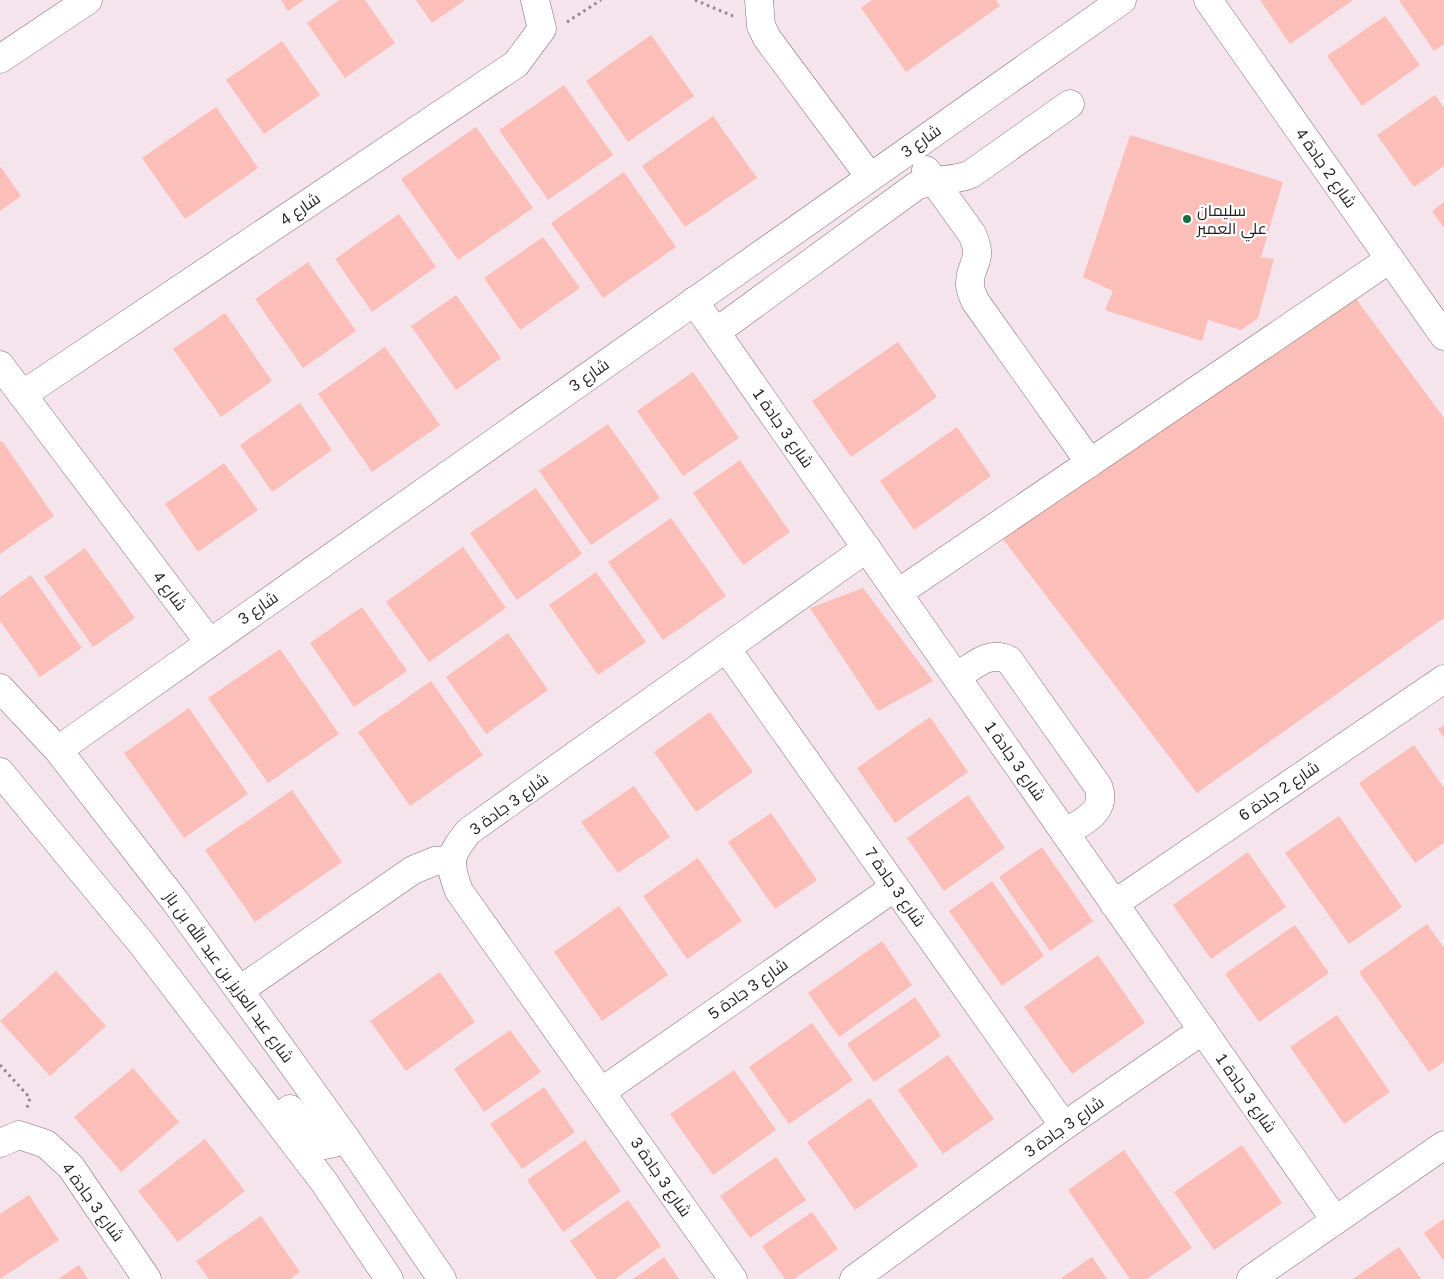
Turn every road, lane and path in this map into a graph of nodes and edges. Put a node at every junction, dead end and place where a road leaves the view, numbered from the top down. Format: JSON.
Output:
{"nodes":[{"id":1,"x":88,"y":0,"type":"edge"},
{"id":2,"x":535,"y":0,"type":"edge"},
{"id":3,"x":601,"y":0,"type":"edge"},
{"id":4,"x":695,"y":0,"type":"edge"},
{"id":5,"x":1122,"y":0,"type":"edge"},
{"id":6,"x":1208,"y":0,"type":"edge"},
{"id":7,"x":760,"y":13,"type":"edge"},
{"id":8,"x":542,"y":29,"type":"junction"},
{"id":9,"x":0,"y":59,"type":"edge"},
{"id":10,"x":1070,"y":104,"type":"dead end"},
{"id":11,"x":909,"y":149,"type":"junction"},
{"id":12,"x":870,"y":178,"type":"junction"},
{"id":13,"x":934,"y":181,"type":"junction"},
{"id":14,"x":1390,"y":259,"type":"junction"},
{"id":15,"x":694,"y":301,"type":"junction"},
{"id":16,"x":716,"y":332,"type":"junction"},
{"id":17,"x":1444,"y":336,"type":"edge"},
{"id":18,"x":0,"y":365,"type":"edge"},
{"id":19,"x":22,"y":395,"type":"junction"},
{"id":20,"x":1090,"y":463,"type":"junction"},
{"id":21,"x":867,"y":548,"type":"junction"},
{"id":22,"x":898,"y":593,"type":"junction"},
{"id":23,"x":209,"y":642,"type":"junction"},
{"id":24,"x":726,"y":648,"type":"junction"},
{"id":25,"x":956,"y":677,"type":"junction"},
{"id":26,"x":1444,"y":679,"type":"edge"},
{"id":27,"x":0,"y":688,"type":"edge"},
{"id":28,"x":58,"y":750,"type":"junction"},
{"id":29,"x":4,"y":782,"type":"edge"},
{"id":30,"x":1065,"y":833,"type":"junction"},
{"id":31,"x":451,"y":860,"type":"junction"},
{"id":32,"x":895,"y":886,"type":"junction"},
{"id":33,"x":1114,"y":904,"type":"junction"},
{"id":34,"x":240,"y":990,"type":"junction"},
{"id":35,"x":1203,"y":1030,"type":"junction"},
{"id":36,"x":210,"y":1033,"type":"junction"},
{"id":37,"x":0,"y":1065,"type":"edge"},
{"id":38,"x":601,"y":1092,"type":"junction"},
{"id":39,"x":1064,"y":1126,"type":"junction"},
{"id":40,"x":344,"y":1136,"type":"junction"},
{"id":41,"x":9,"y":1139,"type":"edge"},
{"id":42,"x":1444,"y":1145,"type":"edge"},
{"id":43,"x":324,"y":1182,"type":"junction"},
{"id":44,"x":1335,"y":1220,"type":"junction"},
{"id":45,"x":438,"y":1274,"type":"edge"},
{"id":46,"x":147,"y":1279,"type":"edge"},
{"id":47,"x":389,"y":1279,"type":"edge"},
{"id":48,"x":733,"y":1279,"type":"edge"},
{"id":49,"x":854,"y":1279,"type":"edge"},
{"id":50,"x":1251,"y":1279,"type":"edge"}],
"edges":[{"from":1,"to":9,"type":"street"},
{"from":2,"to":8,"type":"street"},
{"from":3,"to":8,"type":"path"},
{"from":4,"to":7,"type":"path"},
{"from":5,"to":11,"type":"street","name":"شارع 3"},
{"from":6,"to":14,"type":"street","name":"شارع 2 جادة 4"},
{"from":7,"to":12,"type":"street"},
{"from":8,"to":19,"type":"street","name":"شارع 4"},
{"from":10,"to":13,"type":"street"},
{"from":11,"to":12,"type":"street","name":"شارع 3"},
{"from":11,"to":13,"type":"street"},
{"from":12,"to":15,"type":"street","name":"شارع 3"},
{"from":13,"to":16,"type":"street"},
{"from":13,"to":20,"type":"street"},
{"from":14,"to":17,"type":"street","name":"شارع 2 جادة 4"},
{"from":14,"to":20,"type":"street"},
{"from":15,"to":16,"type":"street","name":"شارع 3 جادة 1"},
{"from":15,"to":23,"type":"street","name":"شارع 3"},
{"from":16,"to":21,"type":"street","name":"شارع 3 جادة 1"},
{"from":18,"to":19,"type":"street","name":"شارع 4"},
{"from":19,"to":23,"type":"street","name":"شارع 4"},
{"from":20,"to":22,"type":"street"},
{"from":21,"to":22,"type":"street","name":"شارع 3 جادة 1"},
{"from":21,"to":24,"type":"street","name":"شارع 3 جادة 3"},
{"from":22,"to":25,"type":"street","name":"شارع 3 جادة 1"},
{"from":23,"to":28,"type":"street","name":"شارع 3"},
{"from":24,"to":31,"type":"street","name":"شارع 3 جادة 3"},
{"from":24,"to":32,"type":"street","name":"شارع 3 جادة 7"},
{"from":25,"to":30,"type":"street","name":"شارع 3 جادة 1"},
{"from":25,"to":30,"type":"street"},
{"from":26,"to":33,"type":"street","name":"شارع 2 جادة 6"},
{"from":27,"to":28,"type":"street","name":"شارع عبد العزيز بن عبد الله بن باز"},
{"from":28,"to":34,"type":"street","name":"شارع عبد العزيز بن عبد الله بن باز"},
{"from":29,"to":36,"type":"street"},
{"from":30,"to":33,"type":"street","name":"شارع 3 جادة 1"},
{"from":31,"to":34,"type":"street"},
{"from":31,"to":38,"type":"street","name":"شارع 3 جادة 3"},
{"from":32,"to":38,"type":"street","name":"شارع 3 جادة 5"},
{"from":32,"to":39,"type":"street","name":"شارع 3 جادة 7"},
{"from":33,"to":35,"type":"street","name":"شارع 3 جادة 1"},
{"from":34,"to":40,"type":"street","name":"شارع عبد العزيز بن عبد الله بن باز"},
{"from":35,"to":39,"type":"street","name":"شارع 3 جادة 3"},
{"from":35,"to":44,"type":"street","name":"شارع 3 جادة 1"},
{"from":36,"to":40,"type":"street"},
{"from":36,"to":43,"type":"street"},
{"from":37,"to":41,"type":"path"},
{"from":38,"to":48,"type":"street","name":"شارع 3 جادة 3"},
{"from":39,"to":49,"type":"street","name":"شارع 3 جادة 3"},
{"from":40,"to":45,"type":"street","name":"شارع عبد العزيز بن عبد الله بن باز"},
{"from":41,"to":46,"type":"street","name":"شارع 3 جادة 4"},
{"from":42,"to":44,"type":"street"},
{"from":43,"to":45,"type":"street"},
{"from":43,"to":47,"type":"street"},
{"from":44,"to":50,"type":"street"}]}
